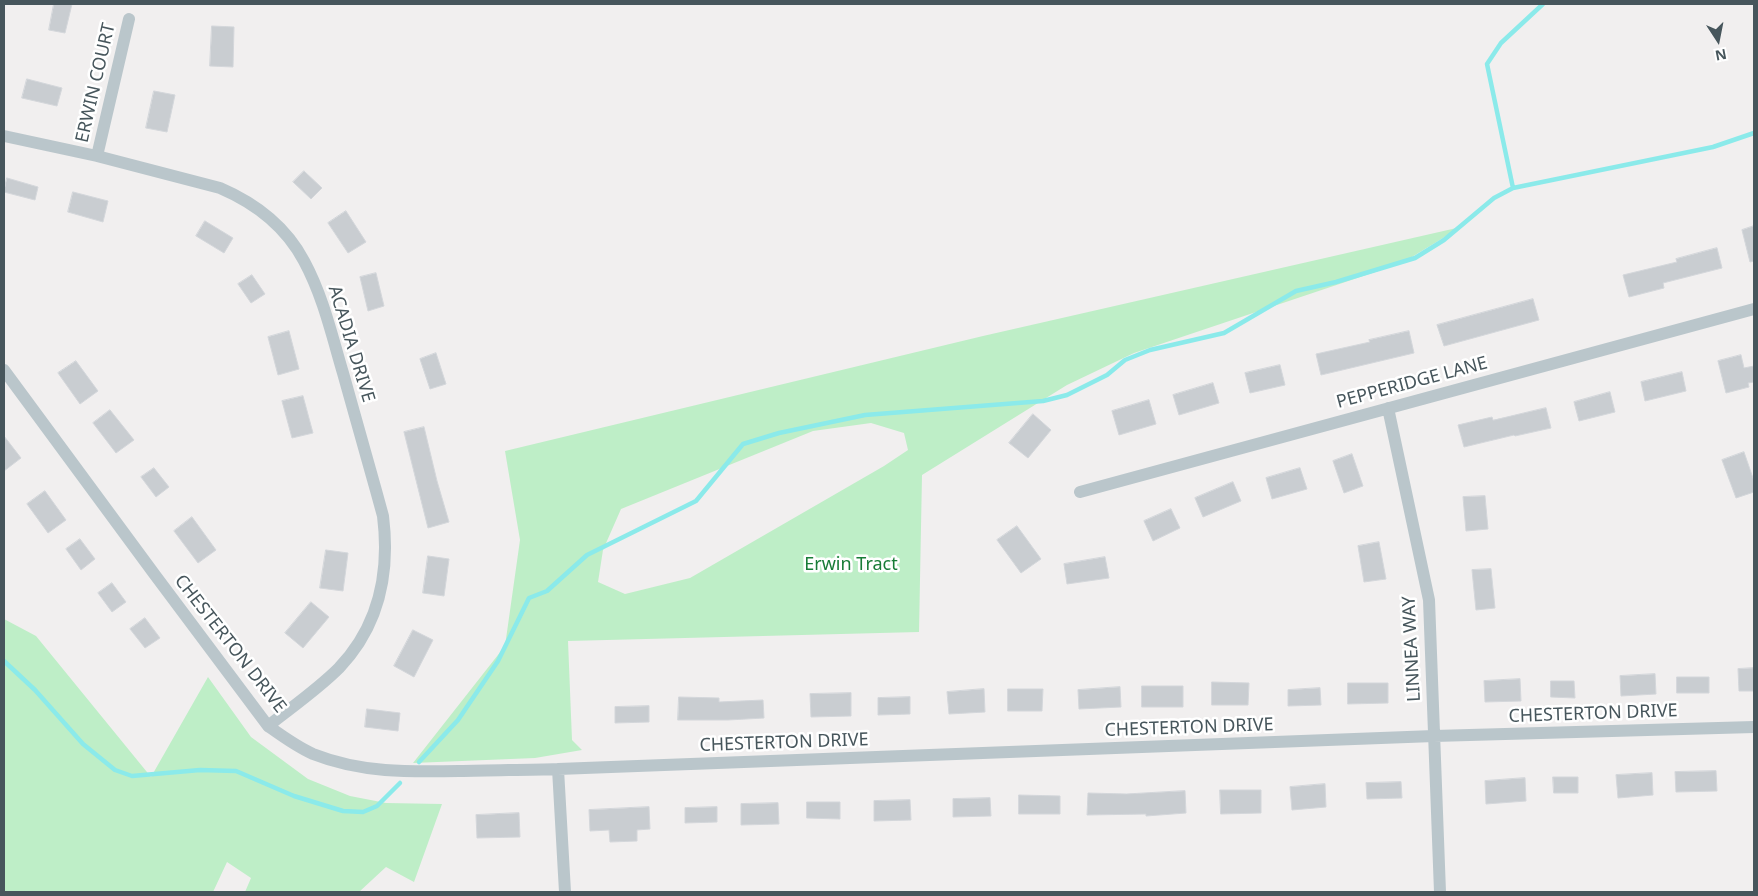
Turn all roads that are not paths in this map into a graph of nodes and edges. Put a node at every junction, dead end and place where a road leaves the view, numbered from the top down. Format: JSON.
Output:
{"nodes":[{"id":1,"x":130,"y":19,"type":"dead end"},
{"id":2,"x":4,"y":136,"type":"edge"},
{"id":3,"x":96,"y":156,"type":"junction"},
{"id":4,"x":1754,"y":309,"type":"edge"},
{"id":5,"x":4,"y":370,"type":"edge"},
{"id":6,"x":1388,"y":408,"type":"junction"},
{"id":7,"x":1080,"y":492,"type":"dead end"},
{"id":8,"x":268,"y":726,"type":"junction"},
{"id":9,"x":1754,"y":726,"type":"edge"},
{"id":10,"x":1434,"y":736,"type":"junction"},
{"id":11,"x":558,"y":769,"type":"junction"},
{"id":12,"x":565,"y":892,"type":"edge"},
{"id":13,"x":1440,"y":892,"type":"edge"}],
"edges":[{"from":1,"to":3,"type":"street","name":"ERWIN COURT"},
{"from":2,"to":3,"type":"street","name":"ACADIA DRIVE"},
{"from":3,"to":8,"type":"street","name":"ACADIA DRIVE"},
{"from":4,"to":6,"type":"street","name":"PEPPERIDGE LANE"},
{"from":5,"to":8,"type":"street","name":"CHESTERTON DRIVE"},
{"from":6,"to":7,"type":"street","name":"PEPPERIDGE LANE"},
{"from":6,"to":10,"type":"street","name":"LINNEA WAY"},
{"from":8,"to":11,"type":"street","name":"CHESTERTON DRIVE"},
{"from":9,"to":10,"type":"street","name":"CHESTERTON DRIVE"},
{"from":10,"to":11,"type":"street","name":"CHESTERTON DRIVE"},
{"from":10,"to":13,"type":"street","name":"LINNEA WAY"},
{"from":11,"to":12,"type":"street"}]}
